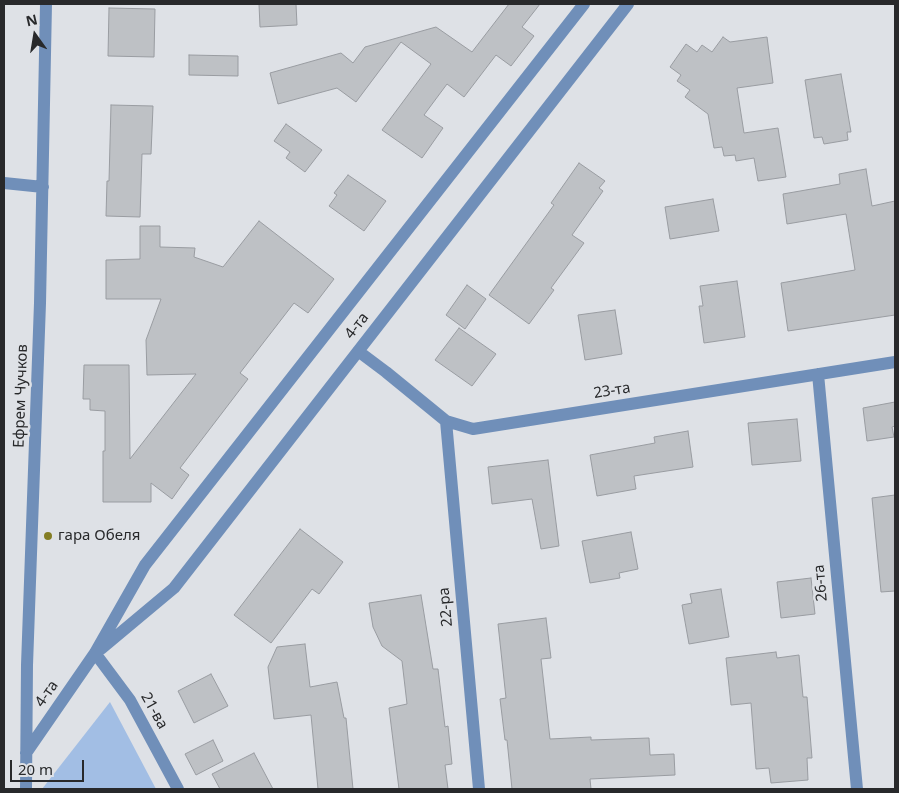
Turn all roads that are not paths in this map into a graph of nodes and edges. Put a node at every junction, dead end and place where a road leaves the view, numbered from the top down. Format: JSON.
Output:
{"nodes":[{"id":1,"x":46,"y":4,"type":"edge"},
{"id":2,"x":584,"y":4,"type":"edge"},
{"id":3,"x":628,"y":4,"type":"edge"},
{"id":4,"x":4,"y":183,"type":"edge"},
{"id":5,"x":43,"y":188,"type":"junction"},
{"id":6,"x":358,"y":351,"type":"junction"},
{"id":7,"x":895,"y":362,"type":"edge"},
{"id":8,"x":818,"y":374,"type":"junction"},
{"id":9,"x":446,"y":421,"type":"junction"},
{"id":10,"x":95,"y":653,"type":"junction"},
{"id":11,"x":26,"y":753,"type":"junction"},
{"id":12,"x":26,"y":789,"type":"edge"},
{"id":13,"x":178,"y":789,"type":"edge"},
{"id":14,"x":478,"y":789,"type":"edge"},
{"id":15,"x":857,"y":789,"type":"edge"}],
"edges":[{"from":1,"to":5,"type":"street","name":"Ефрем Чучков"},
{"from":2,"to":10,"type":"street","name":"4-та"},
{"from":3,"to":6,"type":"street","name":"4-та"},
{"from":4,"to":5,"type":"street"},
{"from":5,"to":11,"type":"street","name":"Ефрем Чучков"},
{"from":6,"to":9,"type":"street","name":"23-та"},
{"from":6,"to":10,"type":"street","name":"4-та"},
{"from":7,"to":8,"type":"street","name":"23-та"},
{"from":8,"to":9,"type":"street","name":"23-та"},
{"from":8,"to":15,"type":"street","name":"26-та"},
{"from":9,"to":14,"type":"street","name":"22-ра"},
{"from":10,"to":11,"type":"street","name":"4-та"},
{"from":10,"to":13,"type":"street","name":"21-ва"},
{"from":11,"to":12,"type":"street","name":"Ефрем Чучков"}]}
